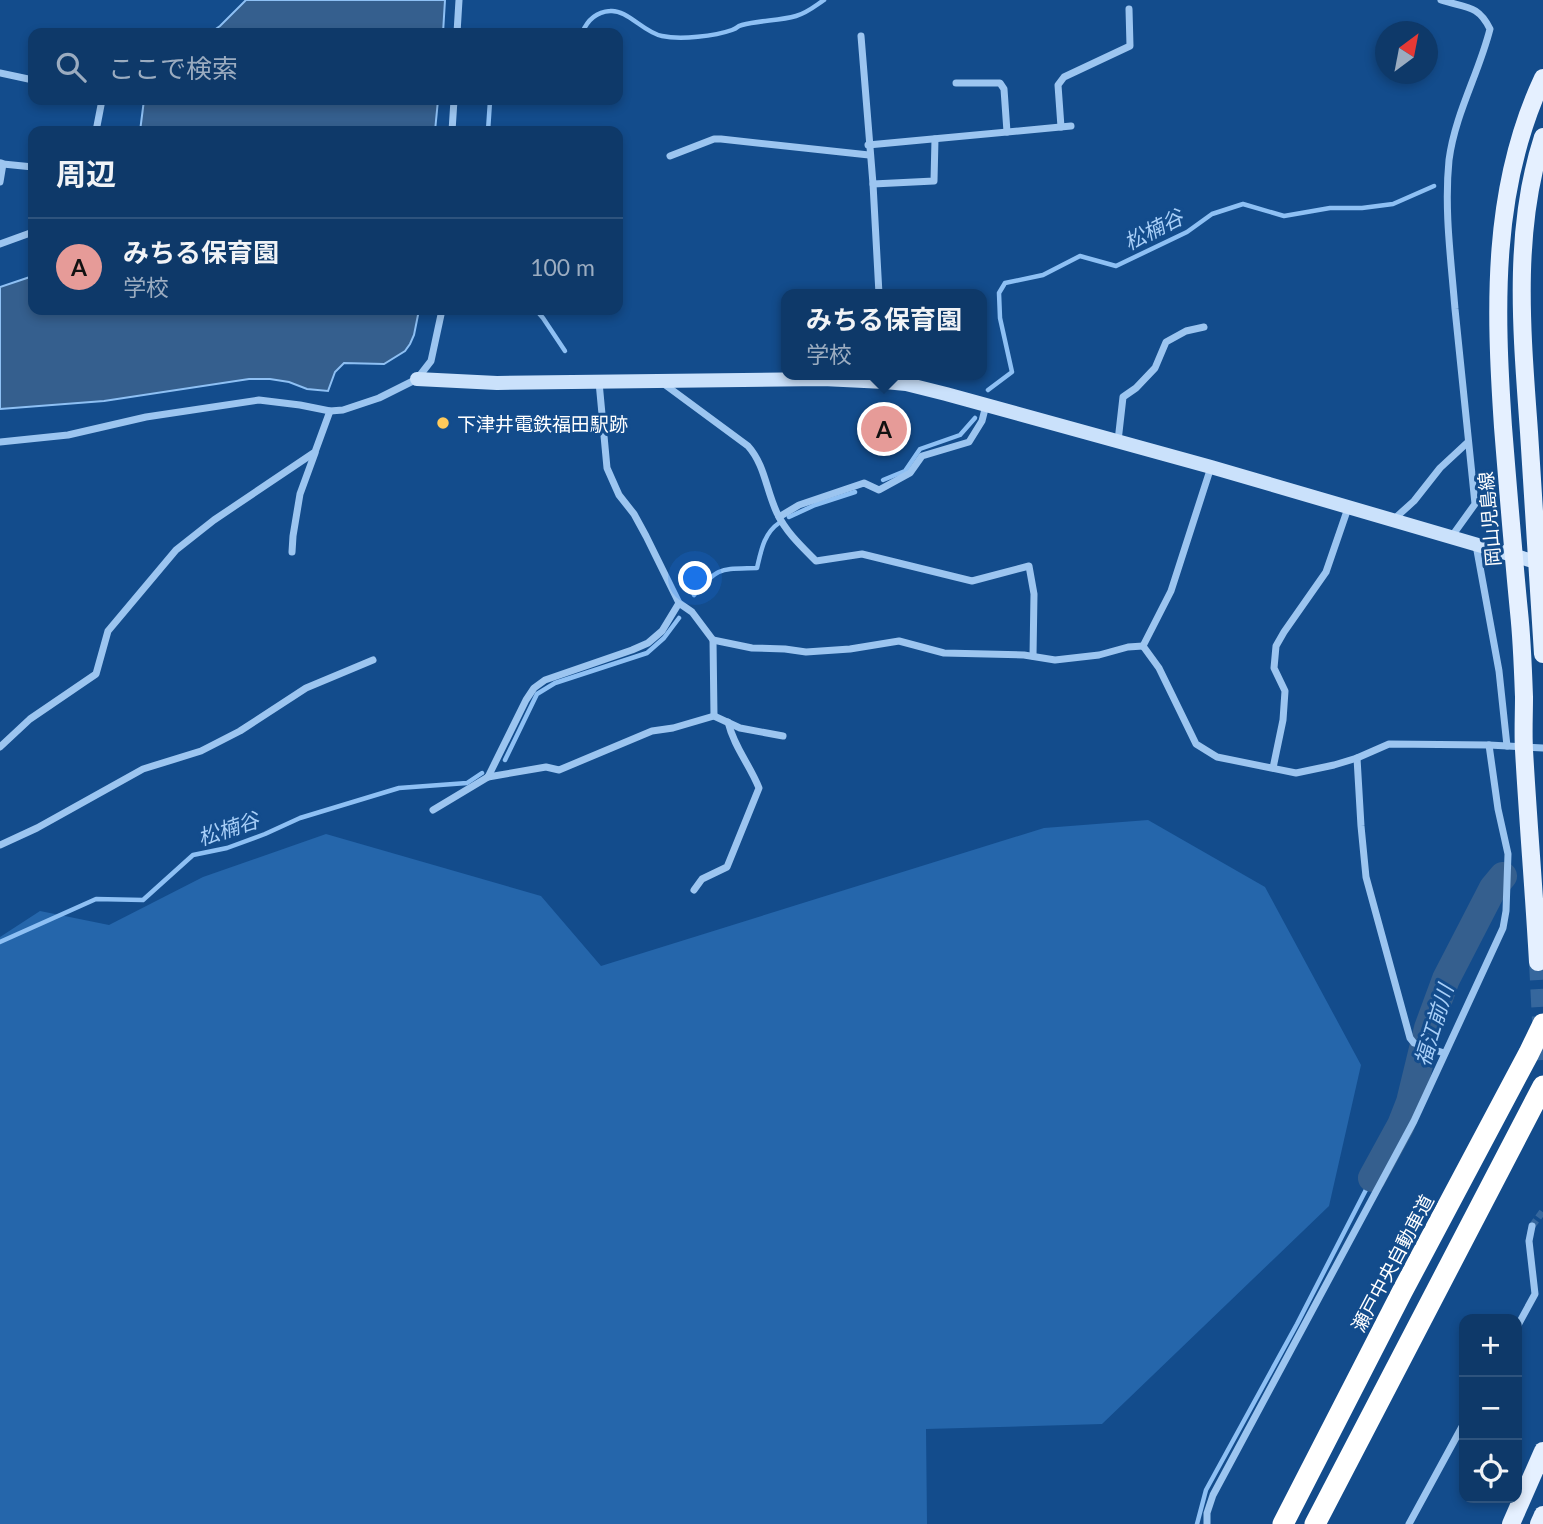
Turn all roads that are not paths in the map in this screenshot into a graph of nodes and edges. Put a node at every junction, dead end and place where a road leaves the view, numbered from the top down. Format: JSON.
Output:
{"nodes":[{"id":1,"x":458,"y":0,"type":"edge"},
{"id":2,"x":1441,"y":0,"type":"edge"},
{"id":3,"x":1129,"y":9,"type":"dead end"},
{"id":4,"x":457,"y":28,"type":"edge"},
{"id":5,"x":861,"y":36,"type":"dead end"},
{"id":6,"x":0,"y":73,"type":"edge"},
{"id":7,"x":1543,"y":78,"type":"edge"},
{"id":8,"x":28,"y":79,"type":"edge"},
{"id":9,"x":956,"y":83,"type":"dead end"},
{"id":10,"x":101,"y":105,"type":"edge"},
{"id":11,"x":454,"y":105,"type":"edge"},
{"id":12,"x":97,"y":126,"type":"edge"},
{"id":13,"x":452,"y":126,"type":"edge"},
{"id":14,"x":1071,"y":126,"type":"dead end"},
{"id":15,"x":1061,"y":127,"type":"junction"},
{"id":16,"x":1007,"y":132,"type":"junction"},
{"id":17,"x":1543,"y":137,"type":"edge"},
{"id":18,"x":935,"y":139,"type":"junction"},
{"id":19,"x":868,"y":145,"type":"junction"},
{"id":20,"x":869,"y":155,"type":"junction"},
{"id":21,"x":670,"y":156,"type":"dead end"},
{"id":22,"x":1,"y":163,"type":"edge"},
{"id":23,"x":28,"y":166,"type":"edge"},
{"id":24,"x":0,"y":182,"type":"edge"},
{"id":25,"x":873,"y":184,"type":"junction"},
{"id":26,"x":28,"y":234,"type":"edge"},
{"id":27,"x":0,"y":244,"type":"edge"},
{"id":28,"x":879,"y":289,"type":"edge"},
{"id":29,"x":441,"y":315,"type":"edge"},
{"id":30,"x":1204,"y":327,"type":"dead end"},
{"id":31,"x":417,"y":379,"type":"junction"},
{"id":32,"x":781,"y":380,"type":"edge"},
{"id":33,"x":892,"y":380,"type":"edge"},
{"id":34,"x":661,"y":381,"type":"junction"},
{"id":35,"x":599,"y":382,"type":"junction"},
{"id":36,"x":986,"y":405,"type":"junction"},
{"id":37,"x":330,"y":411,"type":"junction"},
{"id":38,"x":0,"y":442,"type":"edge"},
{"id":39,"x":1118,"y":442,"type":"junction"},
{"id":40,"x":1468,"y":442,"type":"junction"},
{"id":41,"x":315,"y":452,"type":"junction"},
{"id":42,"x":1211,"y":467,"type":"junction"},
{"id":43,"x":1348,"y":508,"type":"junction"},
{"id":44,"x":779,"y":517,"type":"junction"},
{"id":45,"x":1393,"y":520,"type":"junction"},
{"id":46,"x":1452,"y":537,"type":"junction"},
{"id":47,"x":1476,"y":545,"type":"junction"},
{"id":48,"x":292,"y":552,"type":"dead end"},
{"id":49,"x":1513,"y":555,"type":"junction"},
{"id":50,"x":1541,"y":563,"type":"edge"},
{"id":51,"x":679,"y":603,"type":"junction"},
{"id":52,"x":713,"y":640,"type":"junction"},
{"id":53,"x":1143,"y":646,"type":"junction"},
{"id":54,"x":1543,"y":654,"type":"edge"},
{"id":55,"x":1033,"y":656,"type":"junction"},
{"id":56,"x":373,"y":660,"type":"dead end"},
{"id":57,"x":714,"y":716,"type":"junction"},
{"id":58,"x":728,"y":722,"type":"junction"},
{"id":59,"x":783,"y":736,"type":"dead end"},
{"id":60,"x":1489,"y":745,"type":"junction"},
{"id":61,"x":0,"y":747,"type":"edge"},
{"id":62,"x":1516,"y":747,"type":"junction"},
{"id":63,"x":1543,"y":748,"type":"edge"},
{"id":64,"x":1357,"y":758,"type":"junction"},
{"id":65,"x":1273,"y":768,"type":"junction"},
{"id":66,"x":488,"y":777,"type":"junction"},
{"id":67,"x":433,"y":810,"type":"dead end"},
{"id":68,"x":0,"y":845,"type":"edge"},
{"id":69,"x":694,"y":890,"type":"dead end"},
{"id":70,"x":1538,"y":962,"type":"dead end"},
{"id":71,"x":1543,"y":1017,"type":"edge"},
{"id":72,"x":1543,"y":1024,"type":"edge"},
{"id":73,"x":1529,"y":1052,"type":"junction"},
{"id":74,"x":1444,"y":1053,"type":"junction"},
{"id":75,"x":1543,"y":1086,"type":"edge"},
{"id":76,"x":1532,"y":1226,"type":"tunnel mouth"},
{"id":77,"x":1522,"y":1318,"type":"edge"},
{"id":78,"x":1459,"y":1432,"type":"edge"},
{"id":79,"x":1543,"y":1451,"type":"edge"},
{"id":80,"x":1543,"y":1515,"type":"edge"},
{"id":81,"x":1207,"y":1524,"type":"edge"},
{"id":82,"x":1283,"y":1524,"type":"edge"},
{"id":83,"x":1315,"y":1524,"type":"edge"},
{"id":84,"x":1409,"y":1524,"type":"edge"},
{"id":85,"x":1511,"y":1524,"type":"edge"},
{"id":86,"x":1539,"y":1524,"type":"edge"}],
"edges":[{"from":1,"to":4,"type":"street"},
{"from":2,"to":40,"type":"street"},
{"from":3,"to":15,"type":"street"},
{"from":5,"to":19,"type":"street"},
{"from":6,"to":8,"type":"street"},
{"from":7,"to":49,"type":"main road","name":"岡山児島線"},
{"from":9,"to":16,"type":"street"},
{"from":10,"to":12,"type":"street"},
{"from":11,"to":13,"type":"street"},
{"from":14,"to":15,"type":"street"},
{"from":15,"to":16,"type":"street"},
{"from":16,"to":18,"type":"street"},
{"from":17,"to":50,"type":"main road"},
{"from":18,"to":19,"type":"street"},
{"from":18,"to":25,"type":"street"},
{"from":19,"to":20,"type":"street"},
{"from":20,"to":21,"type":"street"},
{"from":20,"to":25,"type":"street"},
{"from":22,"to":23,"type":"street"},
{"from":22,"to":24,"type":"street"},
{"from":25,"to":28,"type":"street"},
{"from":26,"to":27,"type":"street"},
{"from":29,"to":31,"type":"street"},
{"from":30,"to":39,"type":"street"},
{"from":31,"to":35,"type":"street"},
{"from":31,"to":37,"type":"street"},
{"from":32,"to":34,"type":"street"},
{"from":33,"to":36,"type":"street"},
{"from":34,"to":35,"type":"street"},
{"from":34,"to":44,"type":"street"},
{"from":35,"to":51,"type":"street"},
{"from":36,"to":39,"type":"street"},
{"from":36,"to":44,"type":"street"},
{"from":37,"to":38,"type":"street"},
{"from":37,"to":41,"type":"street"},
{"from":39,"to":42,"type":"street"},
{"from":40,"to":45,"type":"street"},
{"from":40,"to":46,"type":"street"},
{"from":41,"to":48,"type":"street"},
{"from":41,"to":61,"type":"street"},
{"from":42,"to":43,"type":"street"},
{"from":42,"to":53,"type":"street"},
{"from":43,"to":45,"type":"street"},
{"from":43,"to":65,"type":"street"},
{"from":44,"to":55,"type":"street"},
{"from":45,"to":46,"type":"street"},
{"from":46,"to":47,"type":"street"},
{"from":47,"to":49,"type":"street"},
{"from":47,"to":62,"type":"street"},
{"from":49,"to":50,"type":"street"},
{"from":49,"to":62,"type":"main road","name":"岡山児島線"},
{"from":50,"to":54,"type":"main road"},
{"from":51,"to":52,"type":"street"},
{"from":51,"to":66,"type":"street"},
{"from":52,"to":55,"type":"street"},
{"from":52,"to":57,"type":"street"},
{"from":53,"to":55,"type":"street"},
{"from":53,"to":65,"type":"street"},
{"from":56,"to":68,"type":"street"},
{"from":57,"to":58,"type":"street"},
{"from":57,"to":66,"type":"street"},
{"from":58,"to":59,"type":"street"},
{"from":58,"to":69,"type":"street"},
{"from":60,"to":62,"type":"street"},
{"from":60,"to":64,"type":"street"},
{"from":60,"to":74,"type":"street"},
{"from":62,"to":63,"type":"street"},
{"from":62,"to":70,"type":"main road","name":"岡山児島線"},
{"from":64,"to":65,"type":"street"},
{"from":64,"to":74,"type":"street"},
{"from":66,"to":67,"type":"street"},
{"from":71,"to":73,"type":"highway"},
{"from":72,"to":73,"type":"highway","name":"瀬戸中央自動車道"},
{"from":73,"to":82,"type":"highway","name":"瀬戸中央自動車道"},
{"from":74,"to":81,"type":"street"},
{"from":75,"to":83,"type":"highway"},
{"from":76,"to":77,"type":"street"},
{"from":78,"to":84,"type":"street"},
{"from":79,"to":85,"type":"main road"},
{"from":80,"to":86,"type":"main road"}]}
